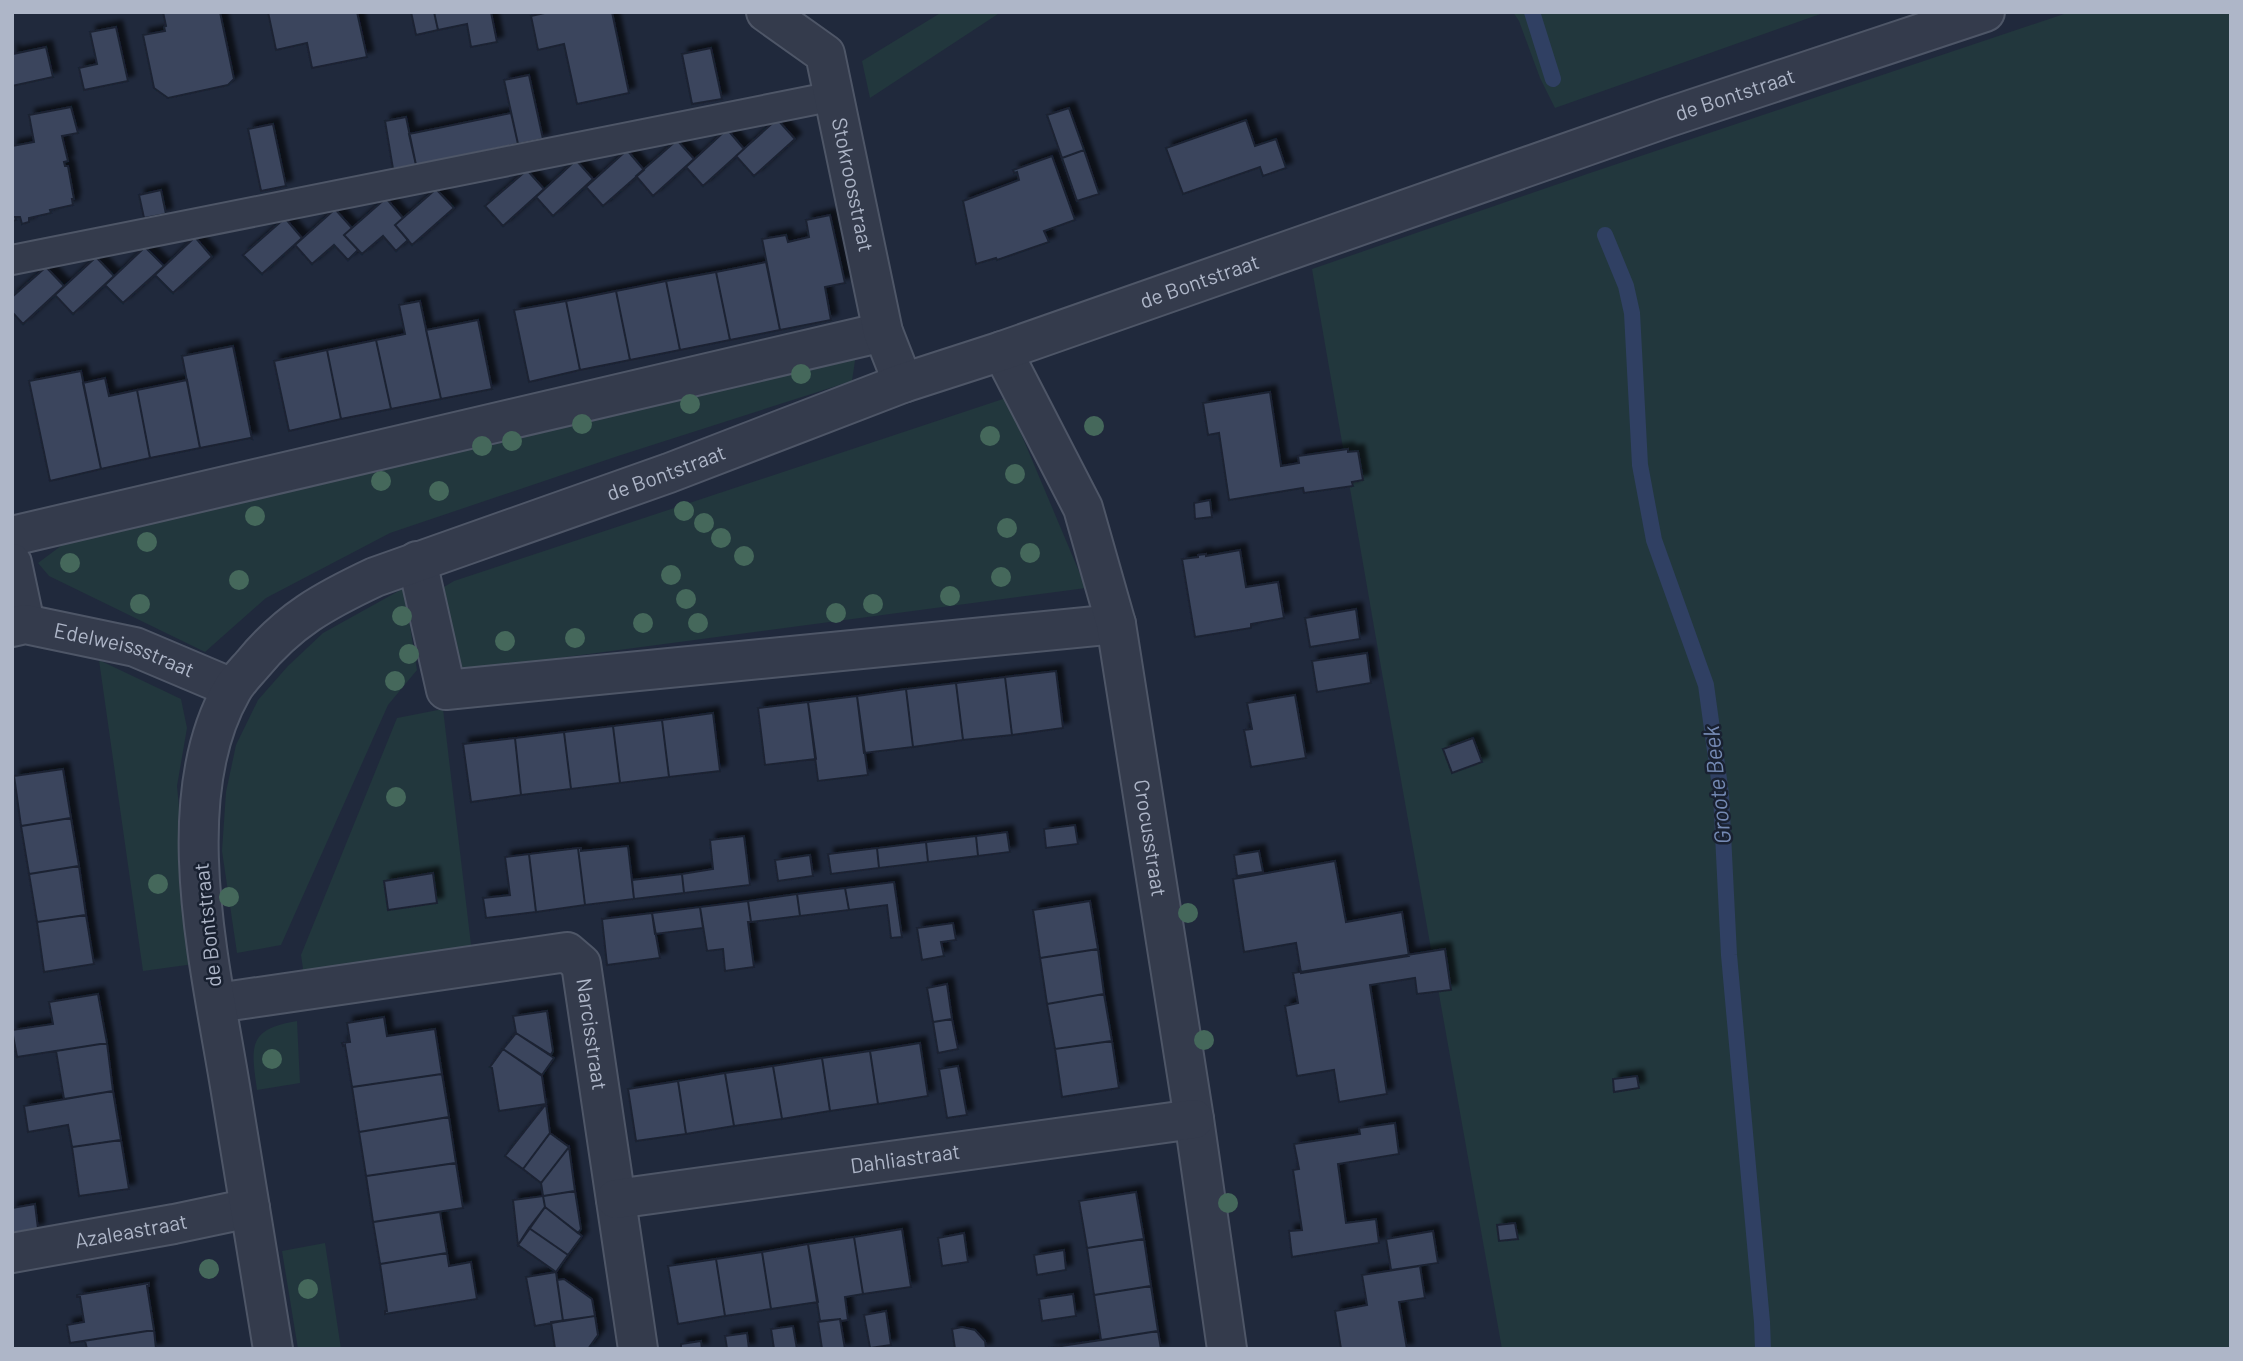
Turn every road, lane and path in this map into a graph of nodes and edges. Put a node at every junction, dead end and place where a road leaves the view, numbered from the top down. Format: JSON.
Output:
{"nodes":[{"id":1,"x":766,"y":12,"type":"edge"},
{"id":2,"x":1985,"y":12,"type":"edge"},
{"id":3,"x":834,"y":96,"type":"junction"},
{"id":4,"x":12,"y":260,"type":"edge"},
{"id":5,"x":883,"y":332,"type":"junction"},
{"id":6,"x":1002,"y":351,"type":"junction"},
{"id":7,"x":903,"y":383,"type":"junction"},
{"id":8,"x":12,"y":536,"type":"edge"},
{"id":9,"x":417,"y":561,"type":"junction"},
{"id":10,"x":12,"y":563,"type":"edge"},
{"id":11,"x":1116,"y":624,"type":"junction"},
{"id":12,"x":19,"y":625,"type":"edge"},
{"id":13,"x":232,"y":688,"type":"junction"},
{"id":14,"x":217,"y":1003,"type":"junction"},
{"id":15,"x":1194,"y":1119,"type":"junction"},
{"id":16,"x":616,"y":1199,"type":"junction"},
{"id":17,"x":250,"y":1208,"type":"junction"},
{"id":18,"x":12,"y":1253,"type":"edge"},
{"id":19,"x":273,"y":1349,"type":"edge"},
{"id":20,"x":638,"y":1349,"type":"edge"},
{"id":21,"x":1227,"y":1349,"type":"edge"}],
"edges":[{"from":1,"to":3,"type":"street","name":"Stokroosstraat"},
{"from":2,"to":6,"type":"street","name":"de Bontstraat"},
{"from":3,"to":4,"type":"lane"},
{"from":3,"to":5,"type":"street","name":"Stokroosstraat"},
{"from":5,"to":7,"type":"street","name":"Stokroosstraat"},
{"from":5,"to":8,"type":"street"},
{"from":6,"to":7,"type":"street","name":"de Bontstraat"},
{"from":6,"to":11,"type":"street","name":"Crocusstraat"},
{"from":7,"to":9,"type":"street","name":"de Bontstraat"},
{"from":9,"to":11,"type":"street"},
{"from":9,"to":13,"type":"street","name":"de Bontstraat"},
{"from":10,"to":12,"type":"street"},
{"from":11,"to":15,"type":"street","name":"Crocusstraat"},
{"from":12,"to":13,"type":"street","name":"Edelweissstraat"},
{"from":13,"to":14,"type":"street","name":"de Bontstraat"},
{"from":14,"to":16,"type":"street","name":"Narcisstraat"},
{"from":14,"to":17,"type":"street","name":"de Bontstraat"},
{"from":15,"to":16,"type":"street","name":"Dahliastraat"},
{"from":15,"to":21,"type":"street","name":"Crocusstraat"},
{"from":16,"to":20,"type":"street","name":"Narcisstraat"},
{"from":17,"to":18,"type":"street","name":"Azaleastraat"},
{"from":17,"to":19,"type":"street","name":"de Bontstraat"}]}
